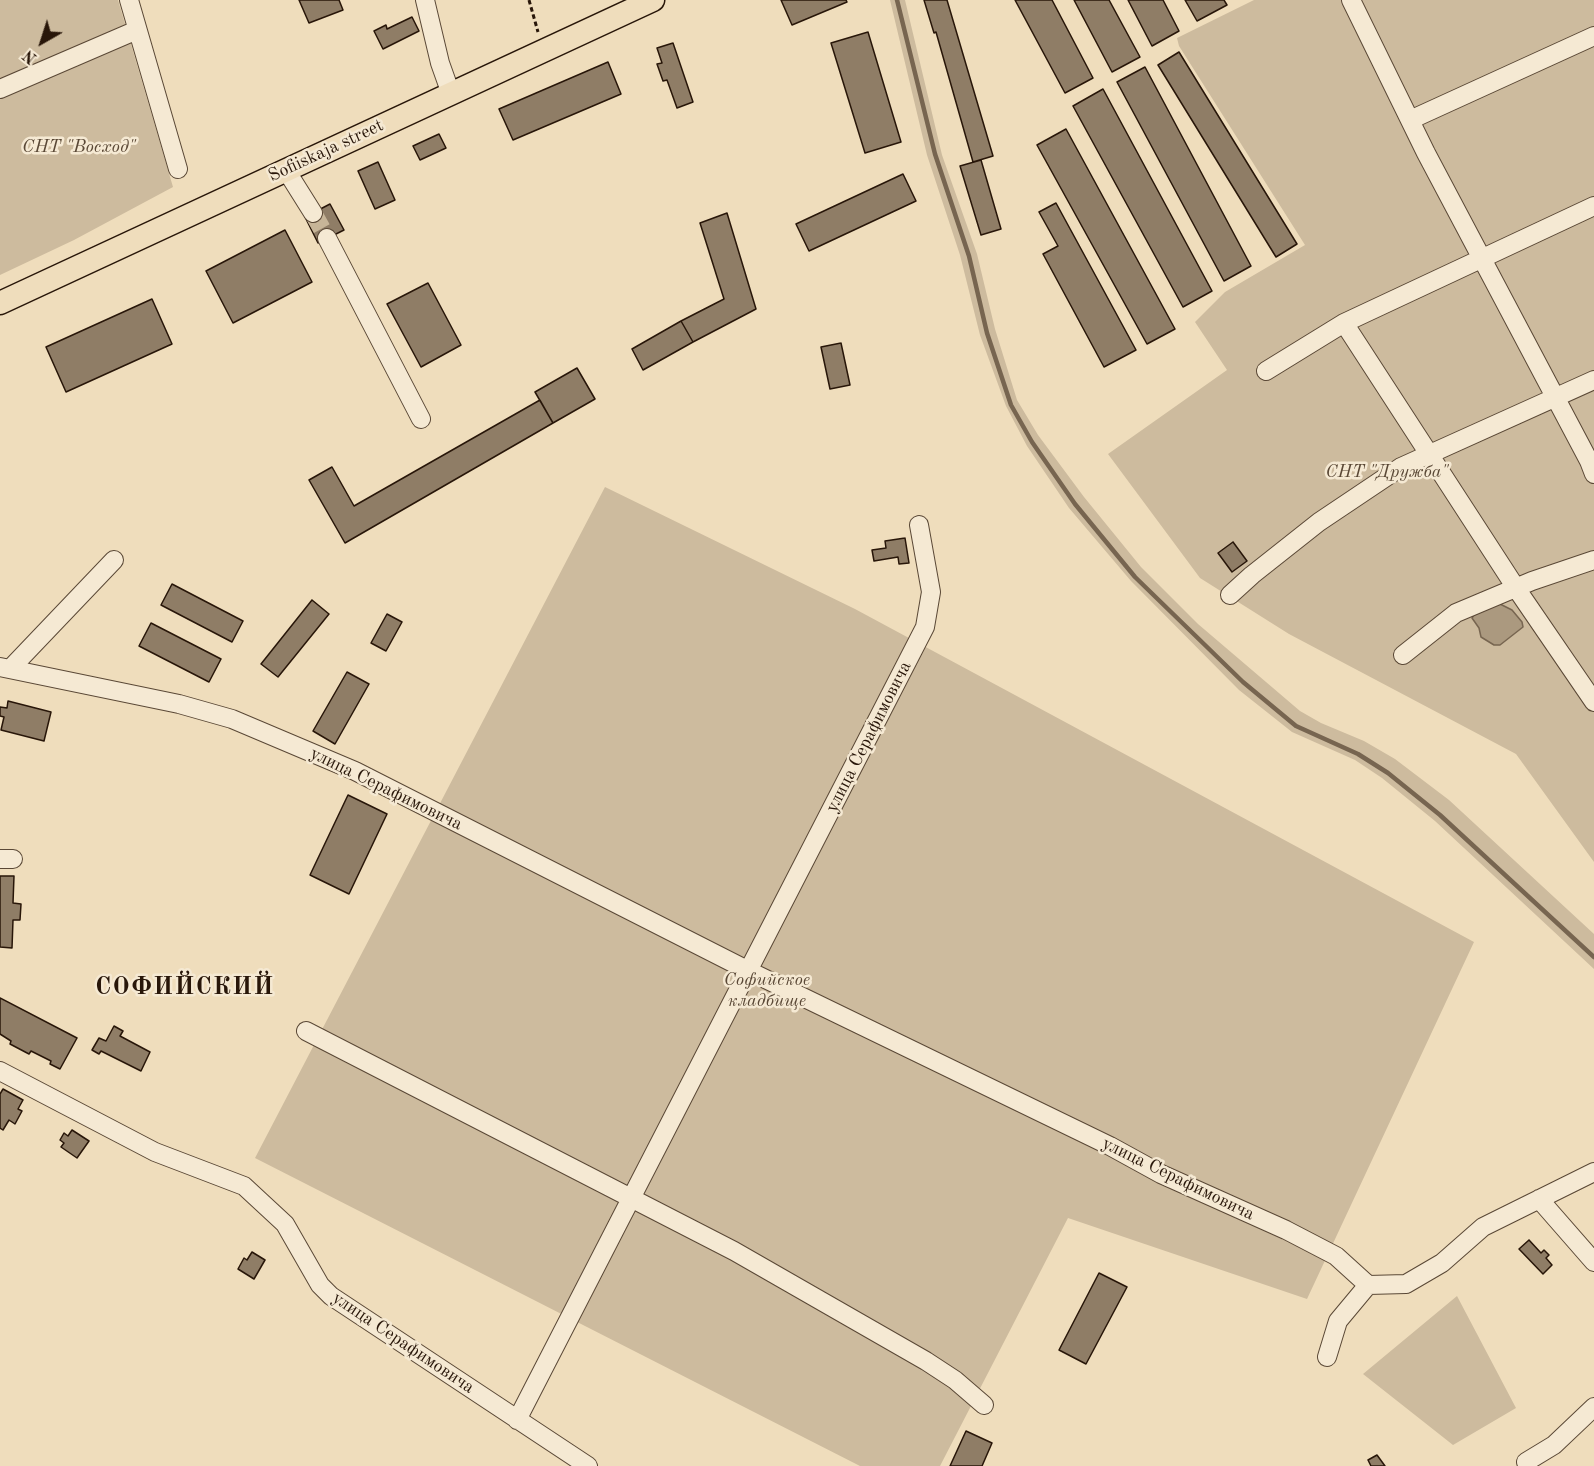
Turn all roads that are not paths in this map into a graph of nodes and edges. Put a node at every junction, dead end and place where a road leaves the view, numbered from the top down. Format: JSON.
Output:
{"nodes":[{"id":1,"x":129,"y":0,"type":"edge"},
{"id":2,"x":424,"y":0,"type":"edge"},
{"id":3,"x":653,"y":0,"type":"edge"},
{"id":4,"x":1351,"y":0,"type":"edge"},
{"id":5,"x":138,"y":30,"type":"junction"},
{"id":6,"x":1594,"y":36,"type":"edge"},
{"id":7,"x":0,"y":89,"type":"edge"},
{"id":8,"x":451,"y":94,"type":"junction"},
{"id":9,"x":1410,"y":120,"type":"junction"},
{"id":10,"x":178,"y":169,"type":"dead end"},
{"id":11,"x":286,"y":170,"type":"junction"},
{"id":12,"x":1594,"y":206,"type":"edge"},
{"id":13,"x":313,"y":213,"type":"tunnel mouth"},
{"id":14,"x":327,"y":238,"type":"tunnel mouth"},
{"id":15,"x":1483,"y":258,"type":"junction"},
{"id":16,"x":0,"y":303,"type":"edge"},
{"id":17,"x":1344,"y":323,"type":"junction"},
{"id":18,"x":1266,"y":370,"type":"dead end"},
{"id":19,"x":1594,"y":380,"type":"edge"},
{"id":20,"x":1556,"y":397,"type":"junction"},
{"id":21,"x":421,"y":419,"type":"dead end"},
{"id":22,"x":1429,"y":454,"type":"junction"},
{"id":23,"x":1594,"y":474,"type":"edge"},
{"id":24,"x":919,"y":525,"type":"dead end"},
{"id":25,"x":114,"y":560,"type":"dead end"},
{"id":26,"x":1594,"y":560,"type":"edge"},
{"id":27,"x":1516,"y":588,"type":"junction"},
{"id":28,"x":1230,"y":595,"type":"dead end"},
{"id":29,"x":1402,"y":655,"type":"dead end"},
{"id":30,"x":6,"y":668,"type":"edge"},
{"id":31,"x":1594,"y":702,"type":"edge"},
{"id":32,"x":749,"y":970,"type":"junction"},
{"id":33,"x":306,"y":1031,"type":"dead end"},
{"id":34,"x":0,"y":1071,"type":"edge"},
{"id":35,"x":1594,"y":1172,"type":"edge"},
{"id":36,"x":632,"y":1199,"type":"junction"},
{"id":37,"x":1539,"y":1200,"type":"junction"},
{"id":38,"x":1594,"y":1262,"type":"edge"},
{"id":39,"x":1368,"y":1285,"type":"junction"},
{"id":40,"x":1327,"y":1357,"type":"dead end"},
{"id":41,"x":984,"y":1405,"type":"dead end"},
{"id":42,"x":1594,"y":1407,"type":"edge"},
{"id":43,"x":518,"y":1420,"type":"junction"},
{"id":44,"x":1526,"y":1462,"type":"dead end"},
{"id":45,"x":588,"y":1466,"type":"edge"}],
"edges":[{"from":1,"to":5,"type":"street"},
{"from":2,"to":8,"type":"street"},
{"from":3,"to":8,"type":"main road","name":"Sofiiskaja street"},
{"from":4,"to":9,"type":"street"},
{"from":5,"to":7,"type":"street"},
{"from":5,"to":10,"type":"street"},
{"from":6,"to":9,"type":"street"},
{"from":8,"to":11,"type":"main road","name":"Sofiiskaja street"},
{"from":9,"to":15,"type":"street"},
{"from":11,"to":13,"type":"street"},
{"from":11,"to":16,"type":"main road","name":"Sofiiskaja street"},
{"from":12,"to":15,"type":"street"},
{"from":14,"to":21,"type":"street"},
{"from":15,"to":17,"type":"street"},
{"from":15,"to":20,"type":"street"},
{"from":17,"to":18,"type":"street"},
{"from":17,"to":22,"type":"street"},
{"from":19,"to":20,"type":"street"},
{"from":20,"to":22,"type":"street"},
{"from":20,"to":23,"type":"street"},
{"from":22,"to":27,"type":"street"},
{"from":22,"to":28,"type":"street"},
{"from":24,"to":32,"type":"street","name":"улица Серафимовича"},
{"from":25,"to":30,"type":"street"},
{"from":26,"to":27,"type":"street"},
{"from":27,"to":29,"type":"street"},
{"from":27,"to":31,"type":"street"},
{"from":30,"to":32,"type":"street","name":"улица Серафимовича"},
{"from":32,"to":36,"type":"street","name":"улица Серафимовича"},
{"from":32,"to":39,"type":"street","name":"улица Серафимовича"},
{"from":33,"to":36,"type":"street"},
{"from":34,"to":43,"type":"street","name":"улица Серафимовича"},
{"from":35,"to":37,"type":"street"},
{"from":36,"to":41,"type":"street"},
{"from":36,"to":43,"type":"street","name":"улица Серафимовича"},
{"from":37,"to":38,"type":"street"},
{"from":37,"to":39,"type":"street"},
{"from":39,"to":40,"type":"street"},
{"from":42,"to":44,"type":"street"},
{"from":43,"to":45,"type":"street","name":"улица Серафимовича"}]}
